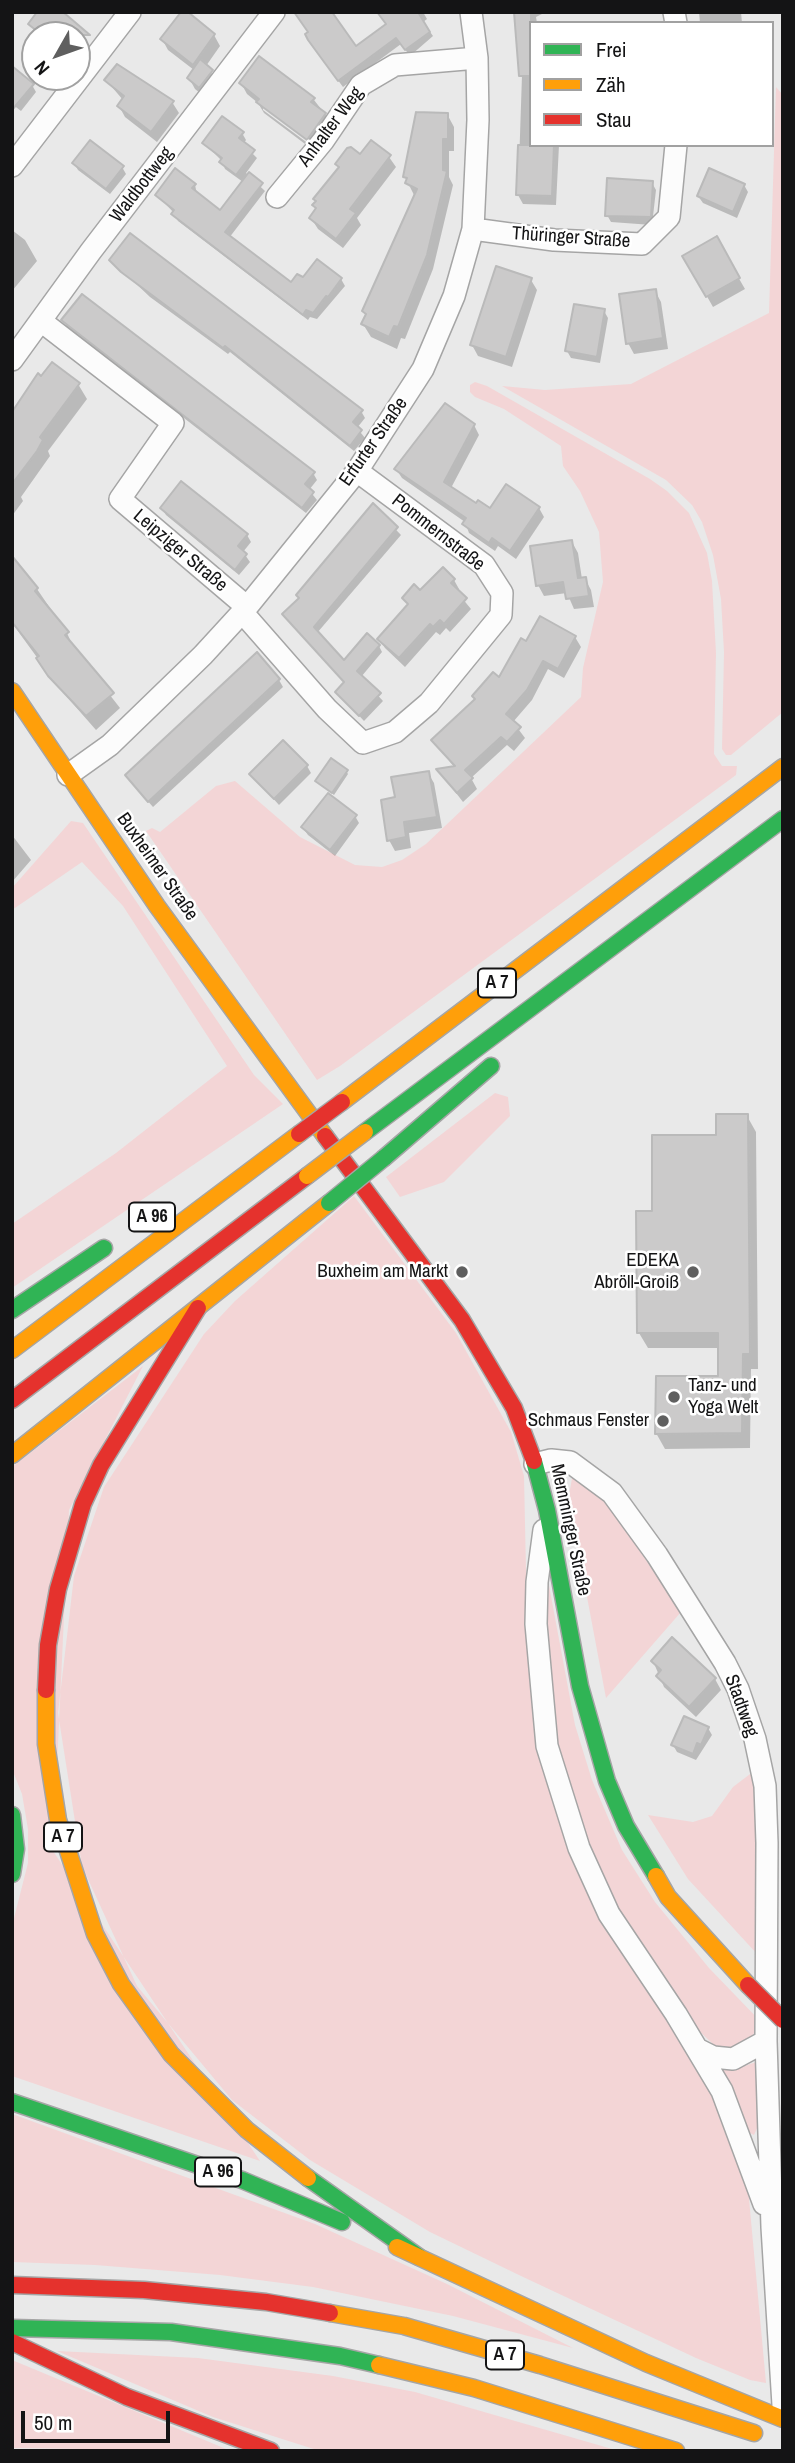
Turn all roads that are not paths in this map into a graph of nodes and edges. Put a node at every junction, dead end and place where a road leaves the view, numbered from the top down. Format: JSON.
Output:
{"nodes":[{"id":1,"x":130,"y":12,"type":"edge"},
{"id":2,"x":274,"y":12,"type":"edge"},
{"id":3,"x":471,"y":12,"type":"edge"},
{"id":4,"x":477,"y":58,"type":"junction"},
{"id":5,"x":676,"y":147,"type":"edge"},
{"id":6,"x":12,"y":166,"type":"edge"},
{"id":7,"x":277,"y":197,"type":"dead end"},
{"id":8,"x":473,"y":229,"type":"junction"},
{"id":9,"x":41,"y":321,"type":"junction"},
{"id":10,"x":12,"y":360,"type":"edge"},
{"id":11,"x":357,"y":471,"type":"junction"},
{"id":12,"x":245,"y":610,"type":"junction"},
{"id":13,"x":12,"y":691,"type":"edge"},
{"id":14,"x":776,"y":772,"type":"edge"},
{"id":15,"x":68,"y":775,"type":"junction"},
{"id":16,"x":777,"y":823,"type":"edge"},
{"id":17,"x":620,"y":943,"type":"junction"},
{"id":18,"x":525,"y":1034,"type":"dead end"},
{"id":19,"x":505,"y":1052,"type":"dead end"},
{"id":20,"x":271,"y":1064,"type":"joint"},
{"id":21,"x":299,"y":1134,"type":"junction"},
{"id":22,"x":190,"y":1195,"type":"dead end"},
{"id":23,"x":119,"y":1238,"type":"dead end"},
{"id":24,"x":198,"y":1308,"type":"junction"},
{"id":25,"x":12,"y":1310,"type":"edge"},
{"id":26,"x":12,"y":1350,"type":"edge"},
{"id":27,"x":12,"y":1400,"type":"edge"},
{"id":28,"x":12,"y":1455,"type":"edge"},
{"id":29,"x":535,"y":1464,"type":"junction"},
{"id":30,"x":547,"y":1510,"type":"junction"},
{"id":31,"x":12,"y":1815,"type":"edge"},
{"id":32,"x":12,"y":1874,"type":"edge"},
{"id":33,"x":783,"y":2020,"type":"edge"},
{"id":34,"x":766,"y":2041,"type":"junction"},
{"id":35,"x":699,"y":2050,"type":"junction"},
{"id":36,"x":12,"y":2102,"type":"edge"},
{"id":37,"x":772,"y":2227,"type":"junction"},
{"id":38,"x":419,"y":2257,"type":"junction"},
{"id":39,"x":18,"y":2285,"type":"edge"},
{"id":40,"x":12,"y":2328,"type":"edge"},
{"id":41,"x":12,"y":2342,"type":"edge"},
{"id":42,"x":783,"y":2405,"type":"edge"},
{"id":43,"x":783,"y":2419,"type":"edge"},
{"id":44,"x":772,"y":2438,"type":"dead end"},
{"id":45,"x":271,"y":2451,"type":"edge"},
{"id":46,"x":676,"y":2451,"type":"edge"}],
"edges":[{"from":1,"to":6,"type":"street"},
{"from":2,"to":9,"type":"street","name":"Waldbottweg"},
{"from":3,"to":4,"type":"street","name":"Erfurter Straße"},
{"from":4,"to":7,"type":"street","name":"Anhalter Weg"},
{"from":4,"to":8,"type":"street","name":"Erfurter Straße"},
{"from":5,"to":8,"type":"street","name":"Thüringer Straße"},
{"from":8,"to":11,"type":"street","name":"Erfurter Straße"},
{"from":9,"to":10,"type":"street","name":"Waldbottweg"},
{"from":9,"to":12,"type":"street","name":"Leipziger Straße"},
{"from":11,"to":12,"type":"street","name":"Erfurter Straße"},
{"from":11,"to":12,"type":"street","name":"Pommernstraße"},
{"from":12,"to":15,"type":"street","name":"Erfurter Straße"},
{"from":13,"to":15,"type":"main road","name":"Buxheimer Straße"},
{"from":14,"to":21,"type":"main road","number":"A 7","bridge":true},
{"from":15,"to":20,"type":"main road","name":"Buxheimer Straße"},
{"from":16,"to":17,"type":"main road","number":"A 7"},
{"from":17,"to":18,"type":"main road","number":"A 7"},
{"from":17,"to":27,"type":"main road","number":"A 7","bridge":true},
{"from":19,"to":24,"type":"main road","number":"A 7","bridge":true},
{"from":20,"to":29,"type":"main road","name":"Memminger Straße"},
{"from":21,"to":22,"type":"main road","number":"A 96"},
{"from":21,"to":26,"type":"main road","number":"A 7"},
{"from":23,"to":25,"type":"main road","number":"A 96"},
{"from":24,"to":28,"type":"main road","number":"A 7"},
{"from":24,"to":38,"type":"main road","number":"A 7"},
{"from":29,"to":30,"type":"main road","name":"Memminger Straße"},
{"from":29,"to":34,"type":"street","name":"Stadtweg"},
{"from":30,"to":33,"type":"main road","name":"Memminger Straße","bridge":true},
{"from":30,"to":35,"type":"street","name":"Stadtweg"},
{"from":31,"to":32,"type":"main road"},
{"from":34,"to":35,"type":"street"},
{"from":34,"to":37,"type":"street","name":"Stadtweg"},
{"from":35,"to":37,"type":"street","name":"Stadtweg"},
{"from":36,"to":38,"type":"main road","number":"A 96"},
{"from":37,"to":42,"type":"street","name":"Stadtweg"},
{"from":38,"to":43,"type":"main road","number":"A 96"},
{"from":39,"to":44,"type":"main road","number":"A 7"},
{"from":40,"to":46,"type":"main road"},
{"from":41,"to":45,"type":"main road"}]}
